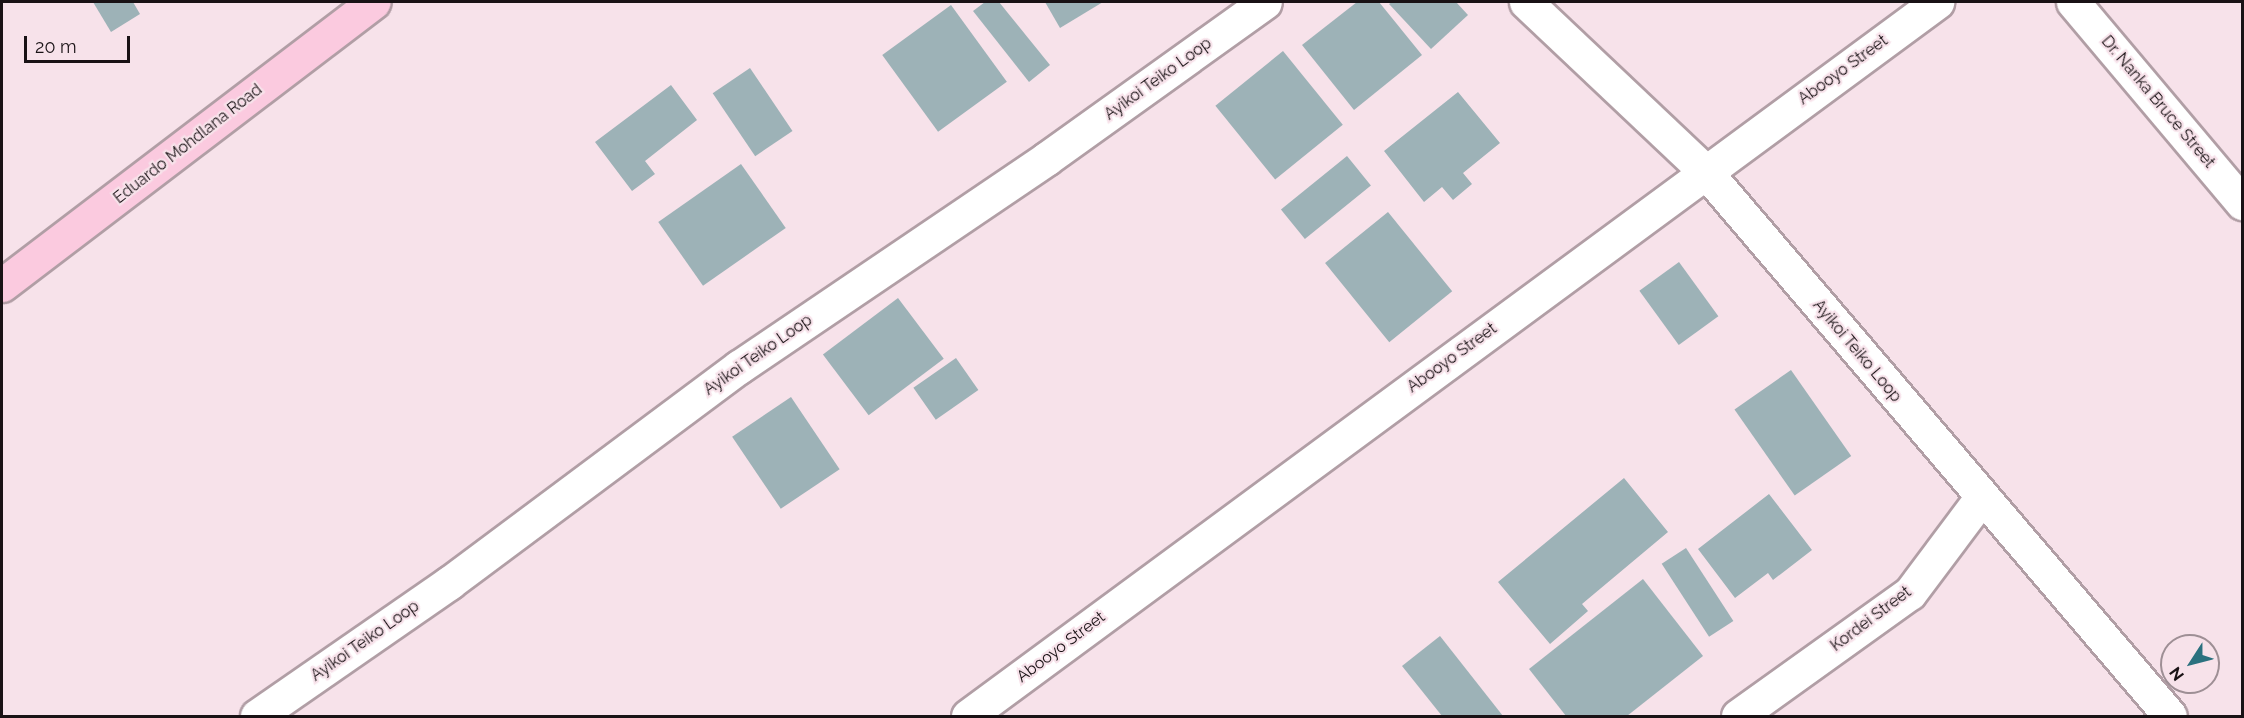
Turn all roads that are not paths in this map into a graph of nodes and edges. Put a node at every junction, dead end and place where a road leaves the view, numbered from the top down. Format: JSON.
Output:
{"nodes":[{"id":1,"x":374,"y":2,"type":"edge"},
{"id":2,"x":1265,"y":2,"type":"edge"},
{"id":3,"x":1526,"y":2,"type":"edge"},
{"id":4,"x":1937,"y":2,"type":"edge"},
{"id":5,"x":2073,"y":2,"type":"edge"},
{"id":6,"x":1705,"y":171,"type":"junction"},
{"id":7,"x":2242,"y":203,"type":"edge"},
{"id":8,"x":2,"y":285,"type":"edge"},
{"id":9,"x":1981,"y":498,"type":"junction"},
{"id":10,"x":257,"y":717,"type":"edge"},
{"id":11,"x":968,"y":717,"type":"edge"},
{"id":12,"x":1738,"y":717,"type":"edge"},
{"id":13,"x":2170,"y":717,"type":"edge"}],
"edges":[{"from":1,"to":8,"type":"main road","name":"Eduardo Mohdlana Road"},
{"from":2,"to":10,"type":"street","name":"Ayikoi Teiko Loop"},
{"from":3,"to":6,"type":"street","name":"Ayikoi Teiko Loop"},
{"from":4,"to":6,"type":"street","name":"Abooyo Street"},
{"from":5,"to":7,"type":"street","name":"Dr. Nanka Bruce Street"},
{"from":6,"to":9,"type":"street","name":"Ayikoi Teiko Loop"},
{"from":6,"to":11,"type":"street","name":"Abooyo Street"},
{"from":9,"to":12,"type":"street","name":"Kordei Street"},
{"from":9,"to":13,"type":"street","name":"Ayikoi Teiko Loop"}]}
